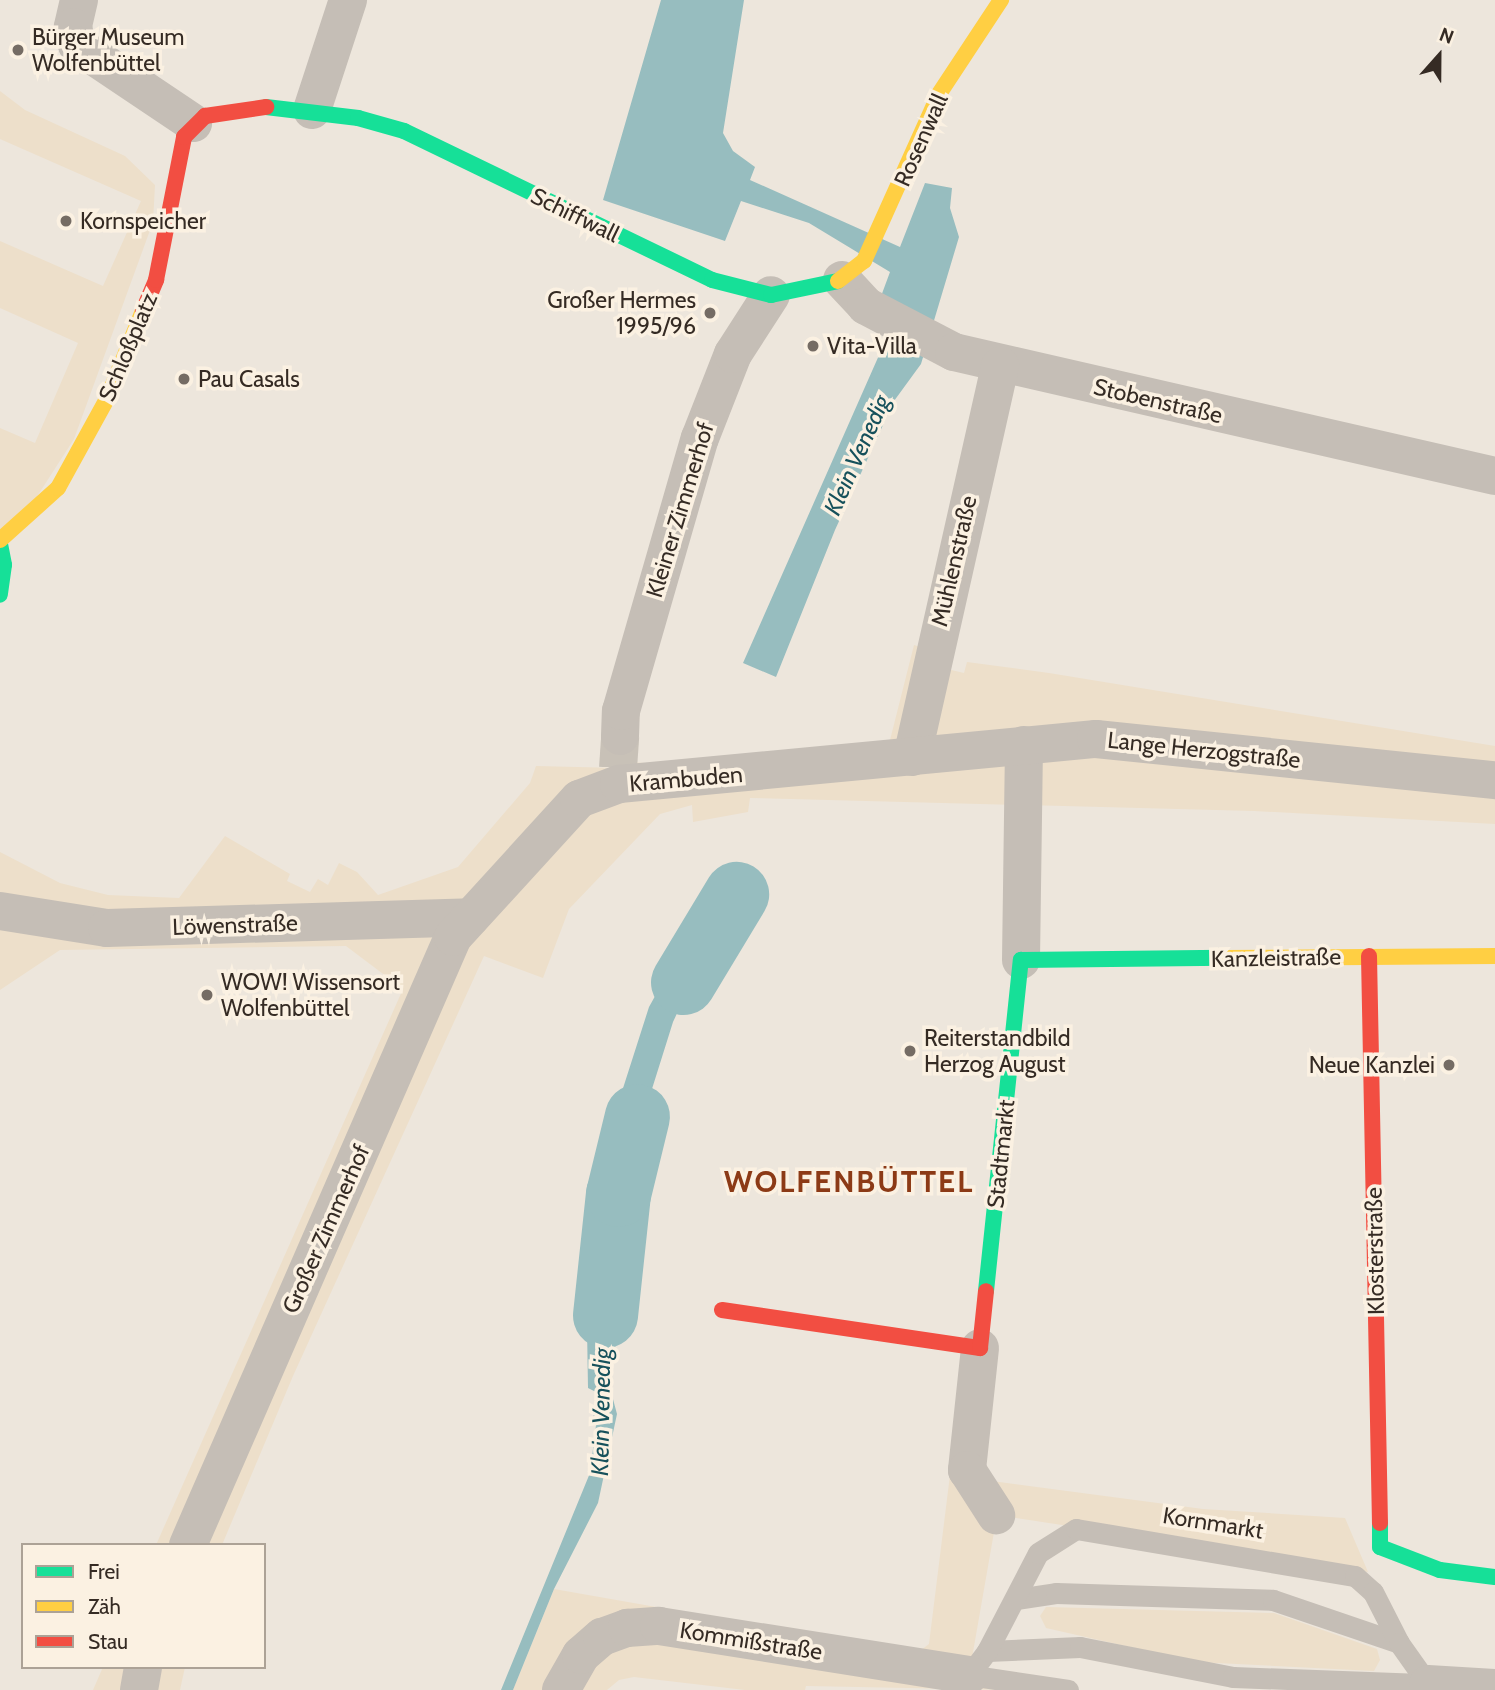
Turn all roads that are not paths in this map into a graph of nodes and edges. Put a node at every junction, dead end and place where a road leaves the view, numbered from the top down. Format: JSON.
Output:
{"nodes":[{"id":1,"x":79,"y":0,"type":"edge"},
{"id":2,"x":348,"y":0,"type":"edge"},
{"id":3,"x":1001,"y":0,"type":"edge"},
{"id":4,"x":312,"y":110,"type":"junction"},
{"id":5,"x":193,"y":123,"type":"junction"},
{"id":6,"x":857,"y":282,"type":"junction"},
{"id":7,"x":771,"y":295,"type":"junction"},
{"id":8,"x":1000,"y":366,"type":"junction"},
{"id":9,"x":1495,"y":476,"type":"edge"},
{"id":10,"x":0,"y":542,"type":"edge"},
{"id":11,"x":0,"y":595,"type":"edge"},
{"id":12,"x":1024,"y":745,"type":"junction"},
{"id":13,"x":912,"y":757,"type":"junction"},
{"id":14,"x":619,"y":763,"type":"junction"},
{"id":15,"x":1495,"y":780,"type":"edge"},
{"id":16,"x":0,"y":911,"type":"edge"},
{"id":17,"x":471,"y":917,"type":"junction"},
{"id":18,"x":1369,"y":956,"type":"junction"},
{"id":19,"x":1495,"y":956,"type":"edge"},
{"id":20,"x":1039,"y":961,"type":"junction"},
{"id":21,"x":722,"y":1310,"type":"dead end"},
{"id":22,"x":980,"y":1348,"type":"junction"},
{"id":23,"x":996,"y":1515,"type":"dead end"},
{"id":24,"x":189,"y":1543,"type":"edge"},
{"id":25,"x":1495,"y":1577,"type":"edge"},
{"id":26,"x":1016,"y":1599,"type":"junction"},
{"id":27,"x":1399,"y":1643,"type":"junction"},
{"id":28,"x":978,"y":1663,"type":"junction"},
{"id":29,"x":143,"y":1669,"type":"edge"},
{"id":30,"x":1423,"y":1687,"type":"edge"},
{"id":31,"x":1495,"y":1688,"type":"edge"},
{"id":32,"x":139,"y":1690,"type":"edge"},
{"id":33,"x":561,"y":1690,"type":"edge"},
{"id":34,"x":1068,"y":1690,"type":"edge"}],
"edges":[{"from":1,"to":5,"type":"street"},
{"from":2,"to":4,"type":"street"},
{"from":3,"to":6,"type":"street","name":"Rosenwall"},
{"from":4,"to":5,"type":"street"},
{"from":4,"to":7,"type":"street","name":"Schiffwall"},
{"from":5,"to":10,"type":"street","name":"Schloßplatz"},
{"from":6,"to":7,"type":"street","name":"Schiffwall"},
{"from":6,"to":8,"type":"street","name":"Stobenstraße"},
{"from":7,"to":14,"type":"street","name":"Kleiner Zimmerhof"},
{"from":8,"to":9,"type":"street","name":"Stobenstraße"},
{"from":8,"to":13,"type":"street","name":"Mühlenstraße"},
{"from":10,"to":11,"type":"street","name":"Schloßplatz"},
{"from":12,"to":13,"type":"street","name":"Lange Herzogstraße"},
{"from":12,"to":15,"type":"street","name":"Lange Herzogstraße"},
{"from":12,"to":20,"type":"street","name":"Stadtmarkt"},
{"from":13,"to":14,"type":"street","name":"Krambuden"},
{"from":14,"to":17,"type":"street","name":"Krambuden"},
{"from":16,"to":17,"type":"street","name":"Löwenstraße"},
{"from":17,"to":24,"type":"street","name":"Großer Zimmerhof"},
{"from":18,"to":19,"type":"street","name":"Kanzleistraße"},
{"from":18,"to":20,"type":"street","name":"Kanzleistraße"},
{"from":18,"to":25,"type":"street","name":"Klosterstraße"},
{"from":20,"to":22,"type":"street","name":"Stadtmarkt"},
{"from":21,"to":22,"type":"street"},
{"from":22,"to":23,"type":"street","name":"Stadtmarkt"},
{"from":26,"to":27,"type":"lane"},
{"from":26,"to":27,"type":"lane","name":"Kornmarkt"},
{"from":26,"to":28,"type":"lane","name":"Kornmarkt"},
{"from":27,"to":30,"type":"lane","name":"Kornmarkt"},
{"from":28,"to":30,"type":"lane"},
{"from":28,"to":33,"type":"street","name":"Kommißstraße"},
{"from":28,"to":34,"type":"lane"},
{"from":29,"to":32,"type":"street"},
{"from":30,"to":31,"type":"street"}]}
